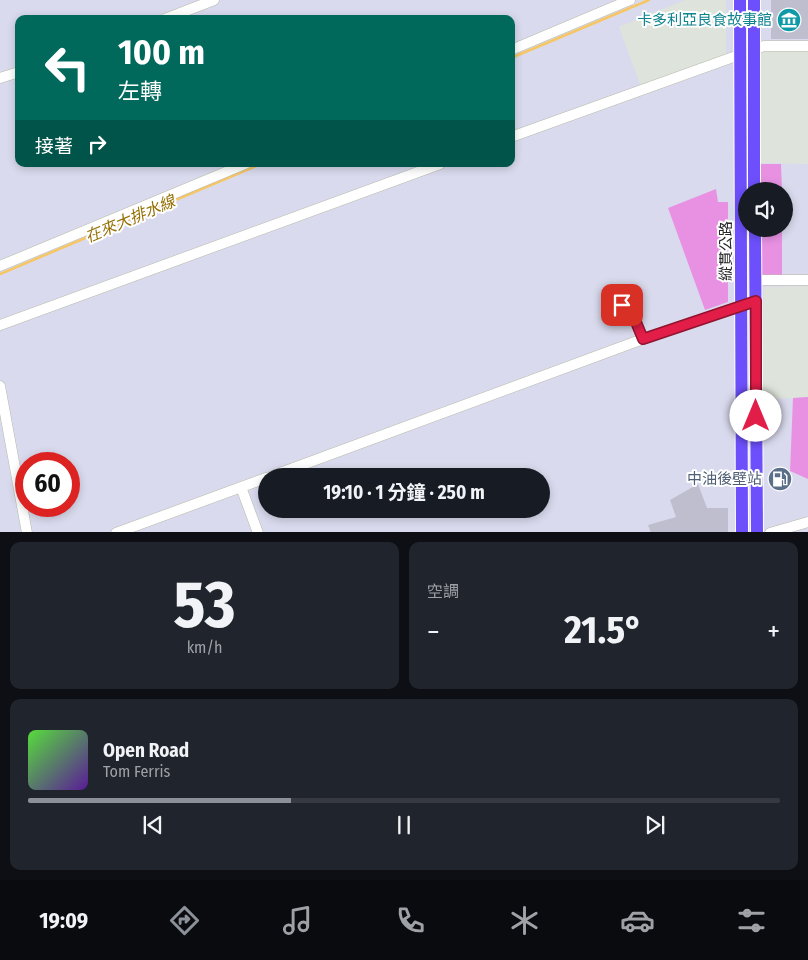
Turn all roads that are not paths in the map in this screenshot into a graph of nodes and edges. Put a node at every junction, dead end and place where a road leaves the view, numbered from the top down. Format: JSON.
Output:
{"nodes":[{"id":1,"x":214,"y":0,"type":"edge"},
{"id":2,"x":630,"y":0,"type":"edge"},
{"id":3,"x":740,"y":0,"type":"edge"},
{"id":4,"x":754,"y":0,"type":"edge"},
{"id":5,"x":175,"y":15,"type":"edge"},
{"id":6,"x":808,"y":46,"type":"edge"},
{"id":7,"x":515,"y":48,"type":"edge"},
{"id":8,"x":754,"y":50,"type":"junction"},
{"id":9,"x":742,"y":55,"type":"junction"},
{"id":10,"x":15,"y":73,"type":"edge"},
{"id":11,"x":0,"y":78,"type":"edge"},
{"id":12,"x":515,"y":136,"type":"edge"},
{"id":13,"x":238,"y":167,"type":"edge"},
{"id":14,"x":432,"y":167,"type":"edge"},
{"id":15,"x":754,"y":182,"type":"edge"},
{"id":16,"x":755,"y":237,"type":"edge"},
{"id":17,"x":0,"y":266,"type":"edge"},
{"id":18,"x":756,"y":280,"type":"junction"},
{"id":19,"x":808,"y":280,"type":"edge"},
{"id":20,"x":756,"y":301,"type":"junction"},
{"id":21,"x":622,"y":305,"type":"dead end"},
{"id":22,"x":742,"y":305,"type":"junction"},
{"id":23,"x":0,"y":326,"type":"edge"},
{"id":24,"x":643,"y":339,"type":"junction"},
{"id":25,"x":0,"y":386,"type":"edge"},
{"id":26,"x":294,"y":468,"type":"edge"},
{"id":27,"x":258,"y":481,"type":"edge"},
{"id":28,"x":241,"y":487,"type":"junction"},
{"id":29,"x":808,"y":522,"type":"edge"},
{"id":30,"x":26,"y":532,"type":"edge"},
{"id":31,"x":116,"y":532,"type":"edge"},
{"id":32,"x":258,"y":532,"type":"edge"},
{"id":33,"x":742,"y":532,"type":"edge"},
{"id":34,"x":757,"y":532,"type":"edge"},
{"id":35,"x":770,"y":532,"type":"edge"}],
"edges":[{"from":1,"to":5,"type":"street"},
{"from":2,"to":7,"type":"street"},
{"from":3,"to":9,"type":"main road","name":"縱貫公路"},
{"from":4,"to":8,"type":"main road"},
{"from":6,"to":8,"type":"street"},
{"from":8,"to":9,"type":"street"},
{"from":8,"to":15,"type":"main road"},
{"from":9,"to":12,"type":"street"},
{"from":9,"to":22,"type":"main road","name":"縱貫公路"},
{"from":10,"to":11,"type":"street"},
{"from":13,"to":17,"type":"street"},
{"from":14,"to":23,"type":"street"},
{"from":16,"to":18,"type":"main road","name":"縱貫公路"},
{"from":18,"to":19,"type":"street"},
{"from":18,"to":20,"type":"main road","name":"縱貫公路"},
{"from":20,"to":22,"type":"street"},
{"from":20,"to":34,"type":"main road","name":"縱貫公路"},
{"from":21,"to":24,"type":"street"},
{"from":22,"to":24,"type":"street"},
{"from":22,"to":33,"type":"main road","name":"縱貫公路"},
{"from":24,"to":26,"type":"street"},
{"from":25,"to":30,"type":"street"},
{"from":27,"to":28,"type":"street"},
{"from":28,"to":31,"type":"street"},
{"from":28,"to":32,"type":"street"},
{"from":29,"to":35,"type":"street"}]}
